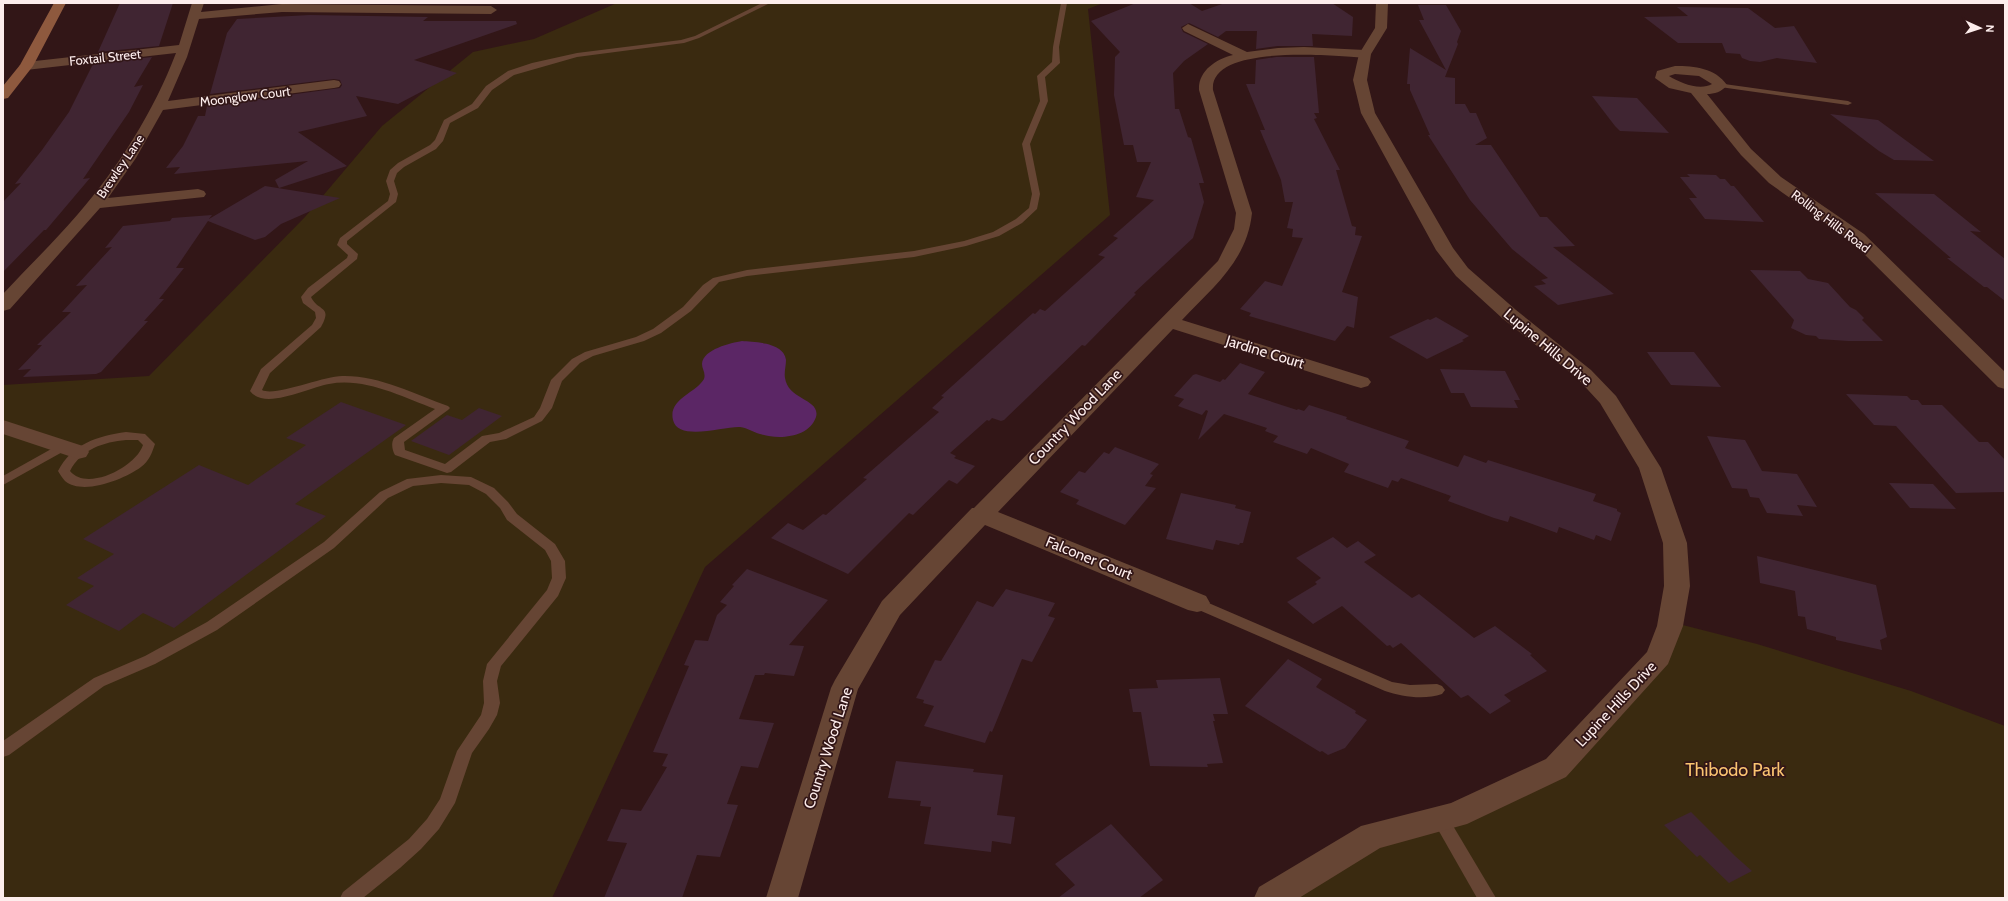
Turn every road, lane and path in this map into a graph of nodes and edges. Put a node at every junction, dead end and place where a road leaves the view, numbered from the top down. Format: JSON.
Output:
{"nodes":[{"id":1,"x":60,"y":3,"type":"edge"},
{"id":2,"x":766,"y":3,"type":"edge"},
{"id":3,"x":1064,"y":3,"type":"edge"},
{"id":4,"x":1382,"y":3,"type":"edge"},
{"id":5,"x":196,"y":10,"type":"edge"},
{"id":6,"x":491,"y":10,"type":"dead end"},
{"id":7,"x":1188,"y":28,"type":"dead end"},
{"id":8,"x":184,"y":48,"type":"junction"},
{"id":9,"x":1365,"y":54,"type":"junction"},
{"id":10,"x":1243,"y":56,"type":"junction"},
{"id":11,"x":26,"y":66,"type":"junction"},
{"id":12,"x":334,"y":84,"type":"dead end"},
{"id":13,"x":1720,"y":85,"type":"junction"},
{"id":14,"x":1696,"y":90,"type":"junction"},
{"id":15,"x":3,"y":95,"type":"edge"},
{"id":16,"x":1848,"y":103,"type":"dead end"},
{"id":17,"x":157,"y":107,"type":"junction"},
{"id":18,"x":198,"y":194,"type":"dead end"},
{"id":19,"x":94,"y":204,"type":"junction"},
{"id":20,"x":3,"y":305,"type":"edge"},
{"id":21,"x":1169,"y":322,"type":"junction"},
{"id":22,"x":1361,"y":382,"type":"dead end"},
{"id":23,"x":2005,"y":383,"type":"edge"},
{"id":24,"x":3,"y":427,"type":"edge"},
{"id":25,"x":70,"y":449,"type":"junction"},
{"id":26,"x":3,"y":482,"type":"edge"},
{"id":27,"x":980,"y":514,"type":"junction"},
{"id":28,"x":1197,"y":603,"type":"joint"},
{"id":29,"x":1437,"y":690,"type":"dead end"},
{"id":30,"x":3,"y":750,"type":"edge"},
{"id":31,"x":1440,"y":819,"type":"junction"},
{"id":32,"x":349,"y":898,"type":"edge"},
{"id":33,"x":782,"y":898,"type":"edge"},
{"id":34,"x":1270,"y":898,"type":"edge"},
{"id":35,"x":1487,"y":898,"type":"edge"}],
"edges":[{"from":1,"to":11,"type":"main road"},
{"from":2,"to":3,"type":"lane"},
{"from":4,"to":9,"type":"street","name":"Lupine Hills Drive"},
{"from":5,"to":6,"type":"street"},
{"from":5,"to":8,"type":"street","name":"Brewley Lane"},
{"from":7,"to":10,"type":"street"},
{"from":8,"to":11,"type":"street","name":"Foxtail Street"},
{"from":8,"to":17,"type":"street","name":"Brewley Lane"},
{"from":9,"to":10,"type":"street","name":"Country Wood Lane"},
{"from":9,"to":31,"type":"street","name":"Lupine Hills Drive"},
{"from":10,"to":21,"type":"street","name":"Country Wood Lane"},
{"from":11,"to":15,"type":"main road"},
{"from":12,"to":17,"type":"street","name":"Moonglow Court"},
{"from":13,"to":14,"type":"street"},
{"from":13,"to":14,"type":"street"},
{"from":13,"to":16,"type":"lane"},
{"from":14,"to":23,"type":"street","name":"Rolling Hills Road"},
{"from":17,"to":19,"type":"street","name":"Brewley Lane"},
{"from":18,"to":19,"type":"street"},
{"from":19,"to":20,"type":"street","name":"Brewley Lane"},
{"from":21,"to":22,"type":"street","name":"Jardine Court"},
{"from":21,"to":27,"type":"street","name":"Country Wood Lane"},
{"from":24,"to":25,"type":"street"},
{"from":25,"to":25,"type":"lane"},
{"from":25,"to":26,"type":"lane"},
{"from":27,"to":28,"type":"street","name":"Falconer Court"},
{"from":27,"to":33,"type":"street","name":"Country Wood Lane"},
{"from":28,"to":29,"type":"lane"},
{"from":30,"to":32,"type":"lane"},
{"from":31,"to":34,"type":"street","name":"Lupine Hills Drive"},
{"from":31,"to":35,"type":"lane"}]}
